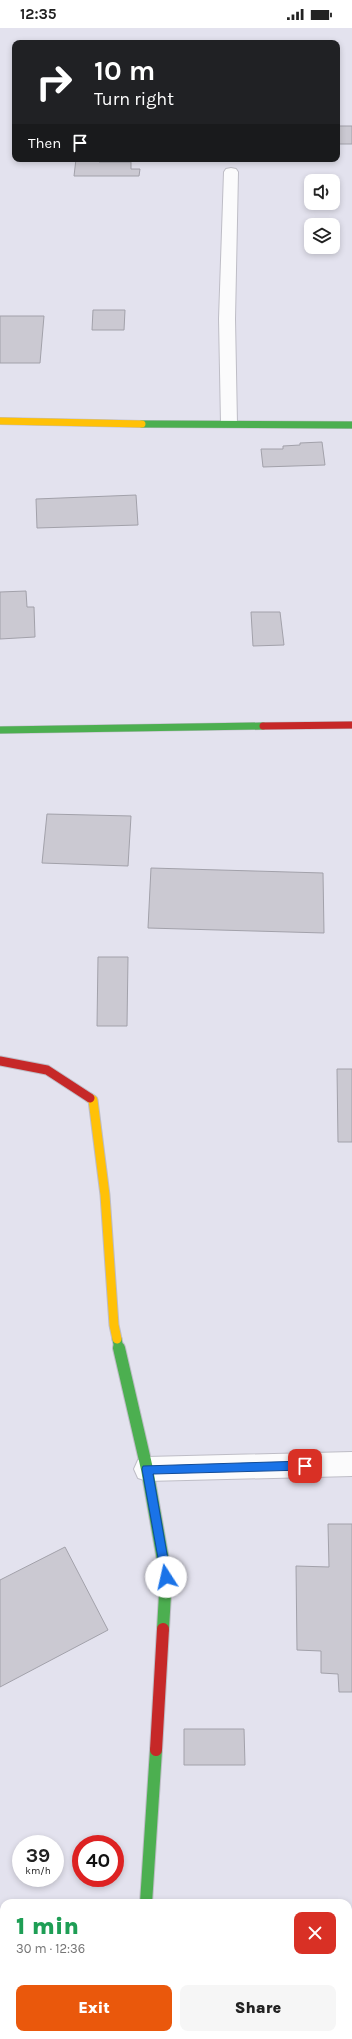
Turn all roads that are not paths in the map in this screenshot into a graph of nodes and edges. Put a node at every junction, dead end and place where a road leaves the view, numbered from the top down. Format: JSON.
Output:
{"nodes":[{"id":1,"x":231,"y":172,"type":"dead end"},
{"id":2,"x":0,"y":421,"type":"edge"},
{"id":3,"x":229,"y":424,"type":"junction"},
{"id":4,"x":352,"y":425,"type":"edge"},
{"id":5,"x":352,"y":725,"type":"edge"},
{"id":6,"x":0,"y":730,"type":"edge"},
{"id":7,"x":0,"y":1061,"type":"edge"},
{"id":8,"x":352,"y":1464,"type":"edge"},
{"id":9,"x":147,"y":1469,"type":"junction"},
{"id":10,"x":146,"y":1899,"type":"edge"}],
"edges":[{"from":1,"to":3,"type":"street"},
{"from":2,"to":3,"type":"street"},
{"from":3,"to":4,"type":"street"},
{"from":5,"to":6,"type":"street"},
{"from":7,"to":9,"type":"street"},
{"from":8,"to":9,"type":"street"},
{"from":9,"to":10,"type":"street"}]}
